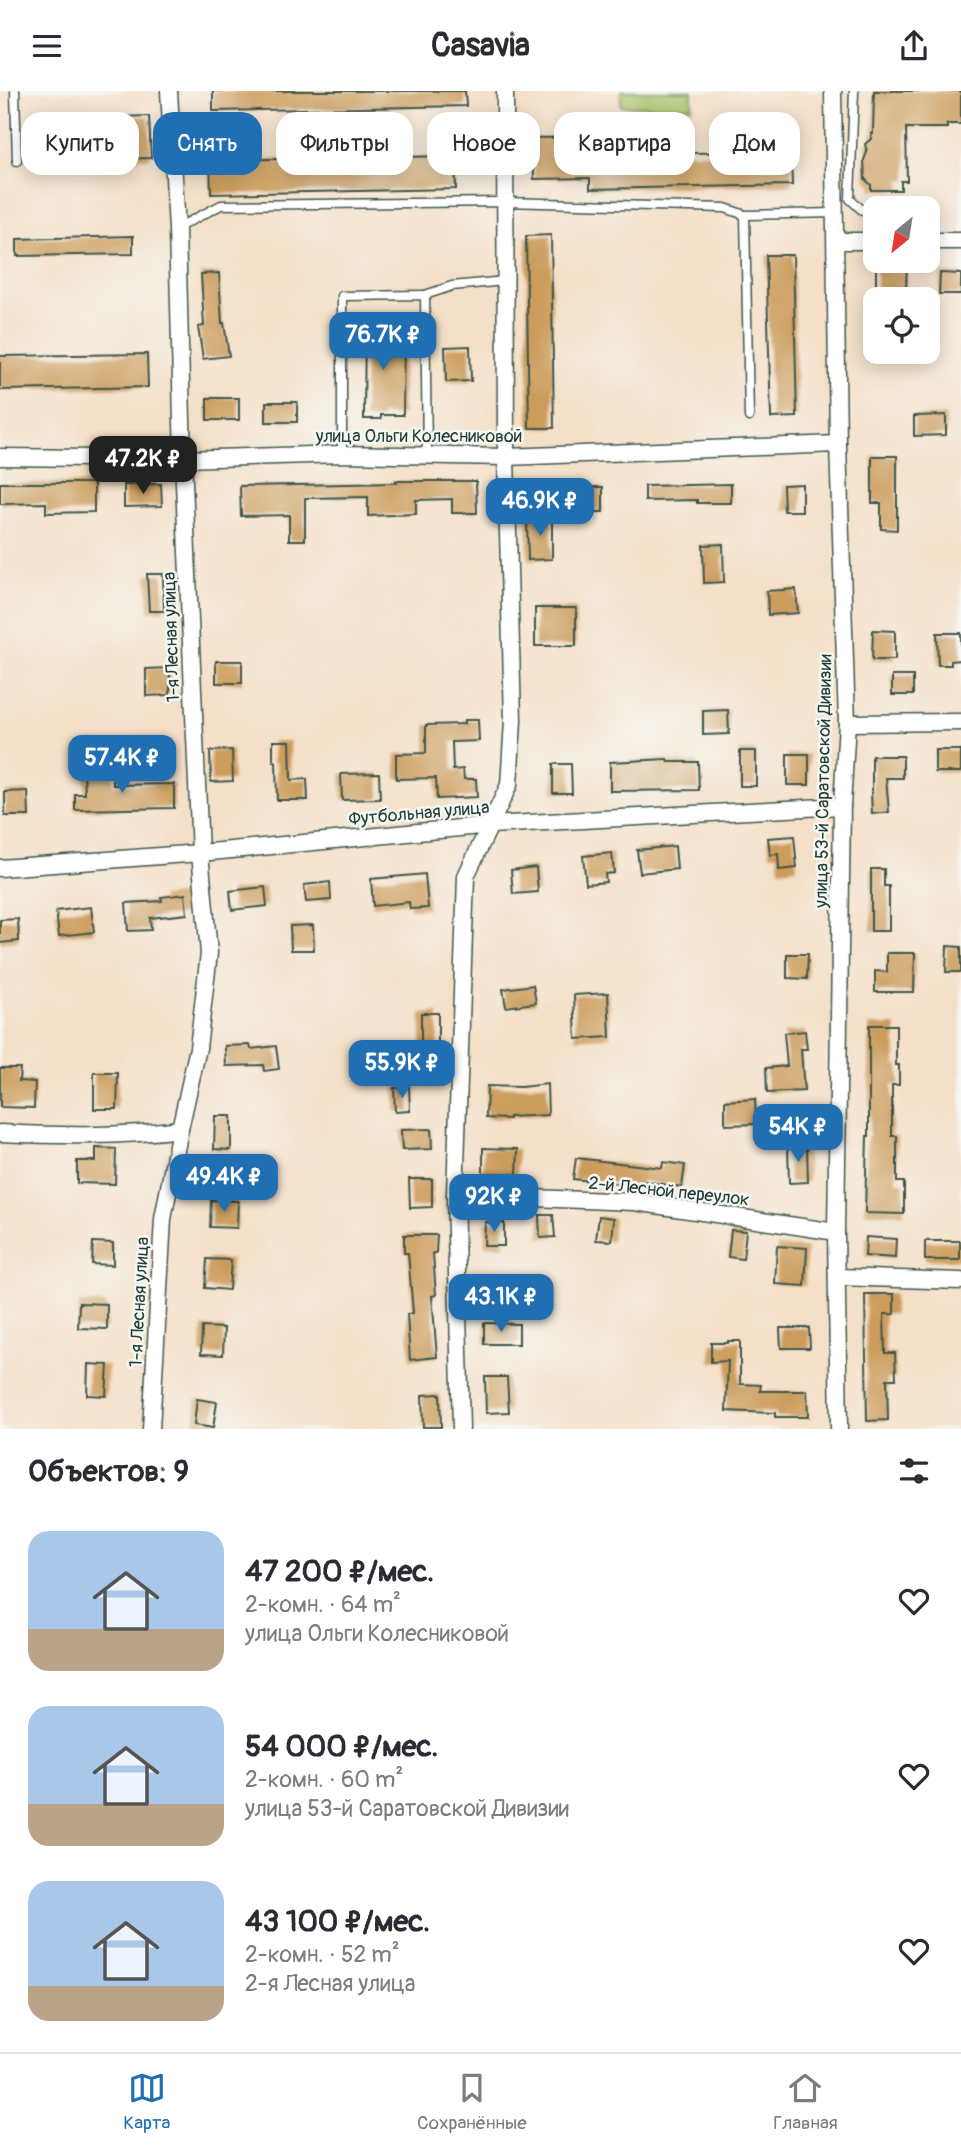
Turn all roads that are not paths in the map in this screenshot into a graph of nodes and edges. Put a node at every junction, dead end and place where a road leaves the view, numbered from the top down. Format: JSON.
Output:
{"nodes":[{"id":1,"x":15,"y":91,"type":"edge"},
{"id":2,"x":169,"y":91,"type":"edge"},
{"id":3,"x":505,"y":91,"type":"edge"},
{"id":4,"x":833,"y":91,"type":"edge"},
{"id":5,"x":854,"y":91,"type":"edge"},
{"id":6,"x":17,"y":161,"type":"dead end"},
{"id":7,"x":505,"y":202,"type":"junction"},
{"id":8,"x":863,"y":210,"type":"edge"},
{"id":9,"x":836,"y":213,"type":"junction"},
{"id":10,"x":745,"y":215,"type":"junction"},
{"id":11,"x":177,"y":229,"type":"junction"},
{"id":12,"x":836,"y":241,"type":"junction"},
{"id":13,"x":863,"y":241,"type":"edge"},
{"id":14,"x":940,"y":241,"type":"edge"},
{"id":15,"x":961,"y":241,"type":"edge"},
{"id":16,"x":505,"y":281,"type":"junction"},
{"id":17,"x":425,"y":295,"type":"junction"},
{"id":18,"x":749,"y":417,"type":"dead end"},
{"id":19,"x":838,"y":444,"type":"junction"},
{"id":20,"x":342,"y":454,"type":"junction"},
{"id":21,"x":427,"y":456,"type":"junction"},
{"id":22,"x":0,"y":457,"type":"edge"},
{"id":23,"x":506,"y":457,"type":"junction"},
{"id":24,"x":183,"y":459,"type":"junction"},
{"id":25,"x":961,"y":722,"type":"edge"},
{"id":26,"x":847,"y":723,"type":"junction"},
{"id":27,"x":842,"y":806,"type":"junction"},
{"id":28,"x":491,"y":825,"type":"junction"},
{"id":29,"x":200,"y":853,"type":"junction"},
{"id":30,"x":0,"y":868,"type":"edge"},
{"id":31,"x":180,"y":1129,"type":"junction"},
{"id":32,"x":0,"y":1133,"type":"edge"},
{"id":33,"x":455,"y":1195,"type":"junction"},
{"id":34,"x":836,"y":1232,"type":"junction"},
{"id":35,"x":837,"y":1277,"type":"junction"},
{"id":36,"x":961,"y":1281,"type":"edge"},
{"id":37,"x":151,"y":1429,"type":"edge"},
{"id":38,"x":461,"y":1429,"type":"edge"},
{"id":39,"x":839,"y":1429,"type":"edge"}],
"edges":[{"from":1,"to":6,"type":"lane"},
{"from":2,"to":11,"type":"street","name":"1-я Лесная улица"},
{"from":3,"to":7,"type":"street"},
{"from":4,"to":9,"type":"street","name":"улица 53-й Саратовской Дивизии"},
{"from":5,"to":8,"type":"lane"},
{"from":7,"to":10,"type":"lane"},
{"from":7,"to":11,"type":"lane"},
{"from":7,"to":16,"type":"street"},
{"from":9,"to":10,"type":"lane"},
{"from":9,"to":12,"type":"street","name":"улица 53-й Саратовской Дивизии"},
{"from":10,"to":18,"type":"lane"},
{"from":11,"to":24,"type":"street","name":"1-я Лесная улица"},
{"from":12,"to":13,"type":"street"},
{"from":12,"to":19,"type":"street","name":"улица 53-й Саратовской Дивизии"},
{"from":14,"to":15,"type":"street"},
{"from":16,"to":17,"type":"lane"},
{"from":16,"to":23,"type":"street"},
{"from":17,"to":20,"type":"lane"},
{"from":17,"to":21,"type":"lane"},
{"from":19,"to":23,"type":"street","name":"улица Ольги Колесниковой"},
{"from":19,"to":26,"type":"street","name":"улица 53-й Саратовской Дивизии"},
{"from":20,"to":21,"type":"street","name":"улица Ольги Колесниковой"},
{"from":20,"to":24,"type":"street","name":"улица Ольги Колесниковой"},
{"from":21,"to":23,"type":"street","name":"улица Ольги Колесниковой"},
{"from":22,"to":24,"type":"street","name":"улица Ольги Колесниковой"},
{"from":23,"to":28,"type":"street"},
{"from":24,"to":29,"type":"street","name":"1-я Лесная улица"},
{"from":25,"to":26,"type":"street"},
{"from":26,"to":27,"type":"street","name":"улица 53-й Саратовской Дивизии"},
{"from":27,"to":28,"type":"street","name":"Футбольная улица"},
{"from":27,"to":34,"type":"street","name":"улица 53-й Саратовской Дивизии"},
{"from":28,"to":29,"type":"street","name":"Футбольная улица"},
{"from":28,"to":33,"type":"street"},
{"from":29,"to":30,"type":"street","name":"Футбольная улица"},
{"from":29,"to":31,"type":"street","name":"1-я Лесная улица"},
{"from":31,"to":32,"type":"street"},
{"from":31,"to":37,"type":"street","name":"1-я Лесная улица"},
{"from":33,"to":34,"type":"street","name":"2-й Лесной переулок"},
{"from":33,"to":38,"type":"street"},
{"from":34,"to":35,"type":"street","name":"улица 53-й Саратовской Дивизии"},
{"from":35,"to":36,"type":"street"},
{"from":35,"to":39,"type":"street","name":"улица 53-й Саратовской Дивизии"}]}
